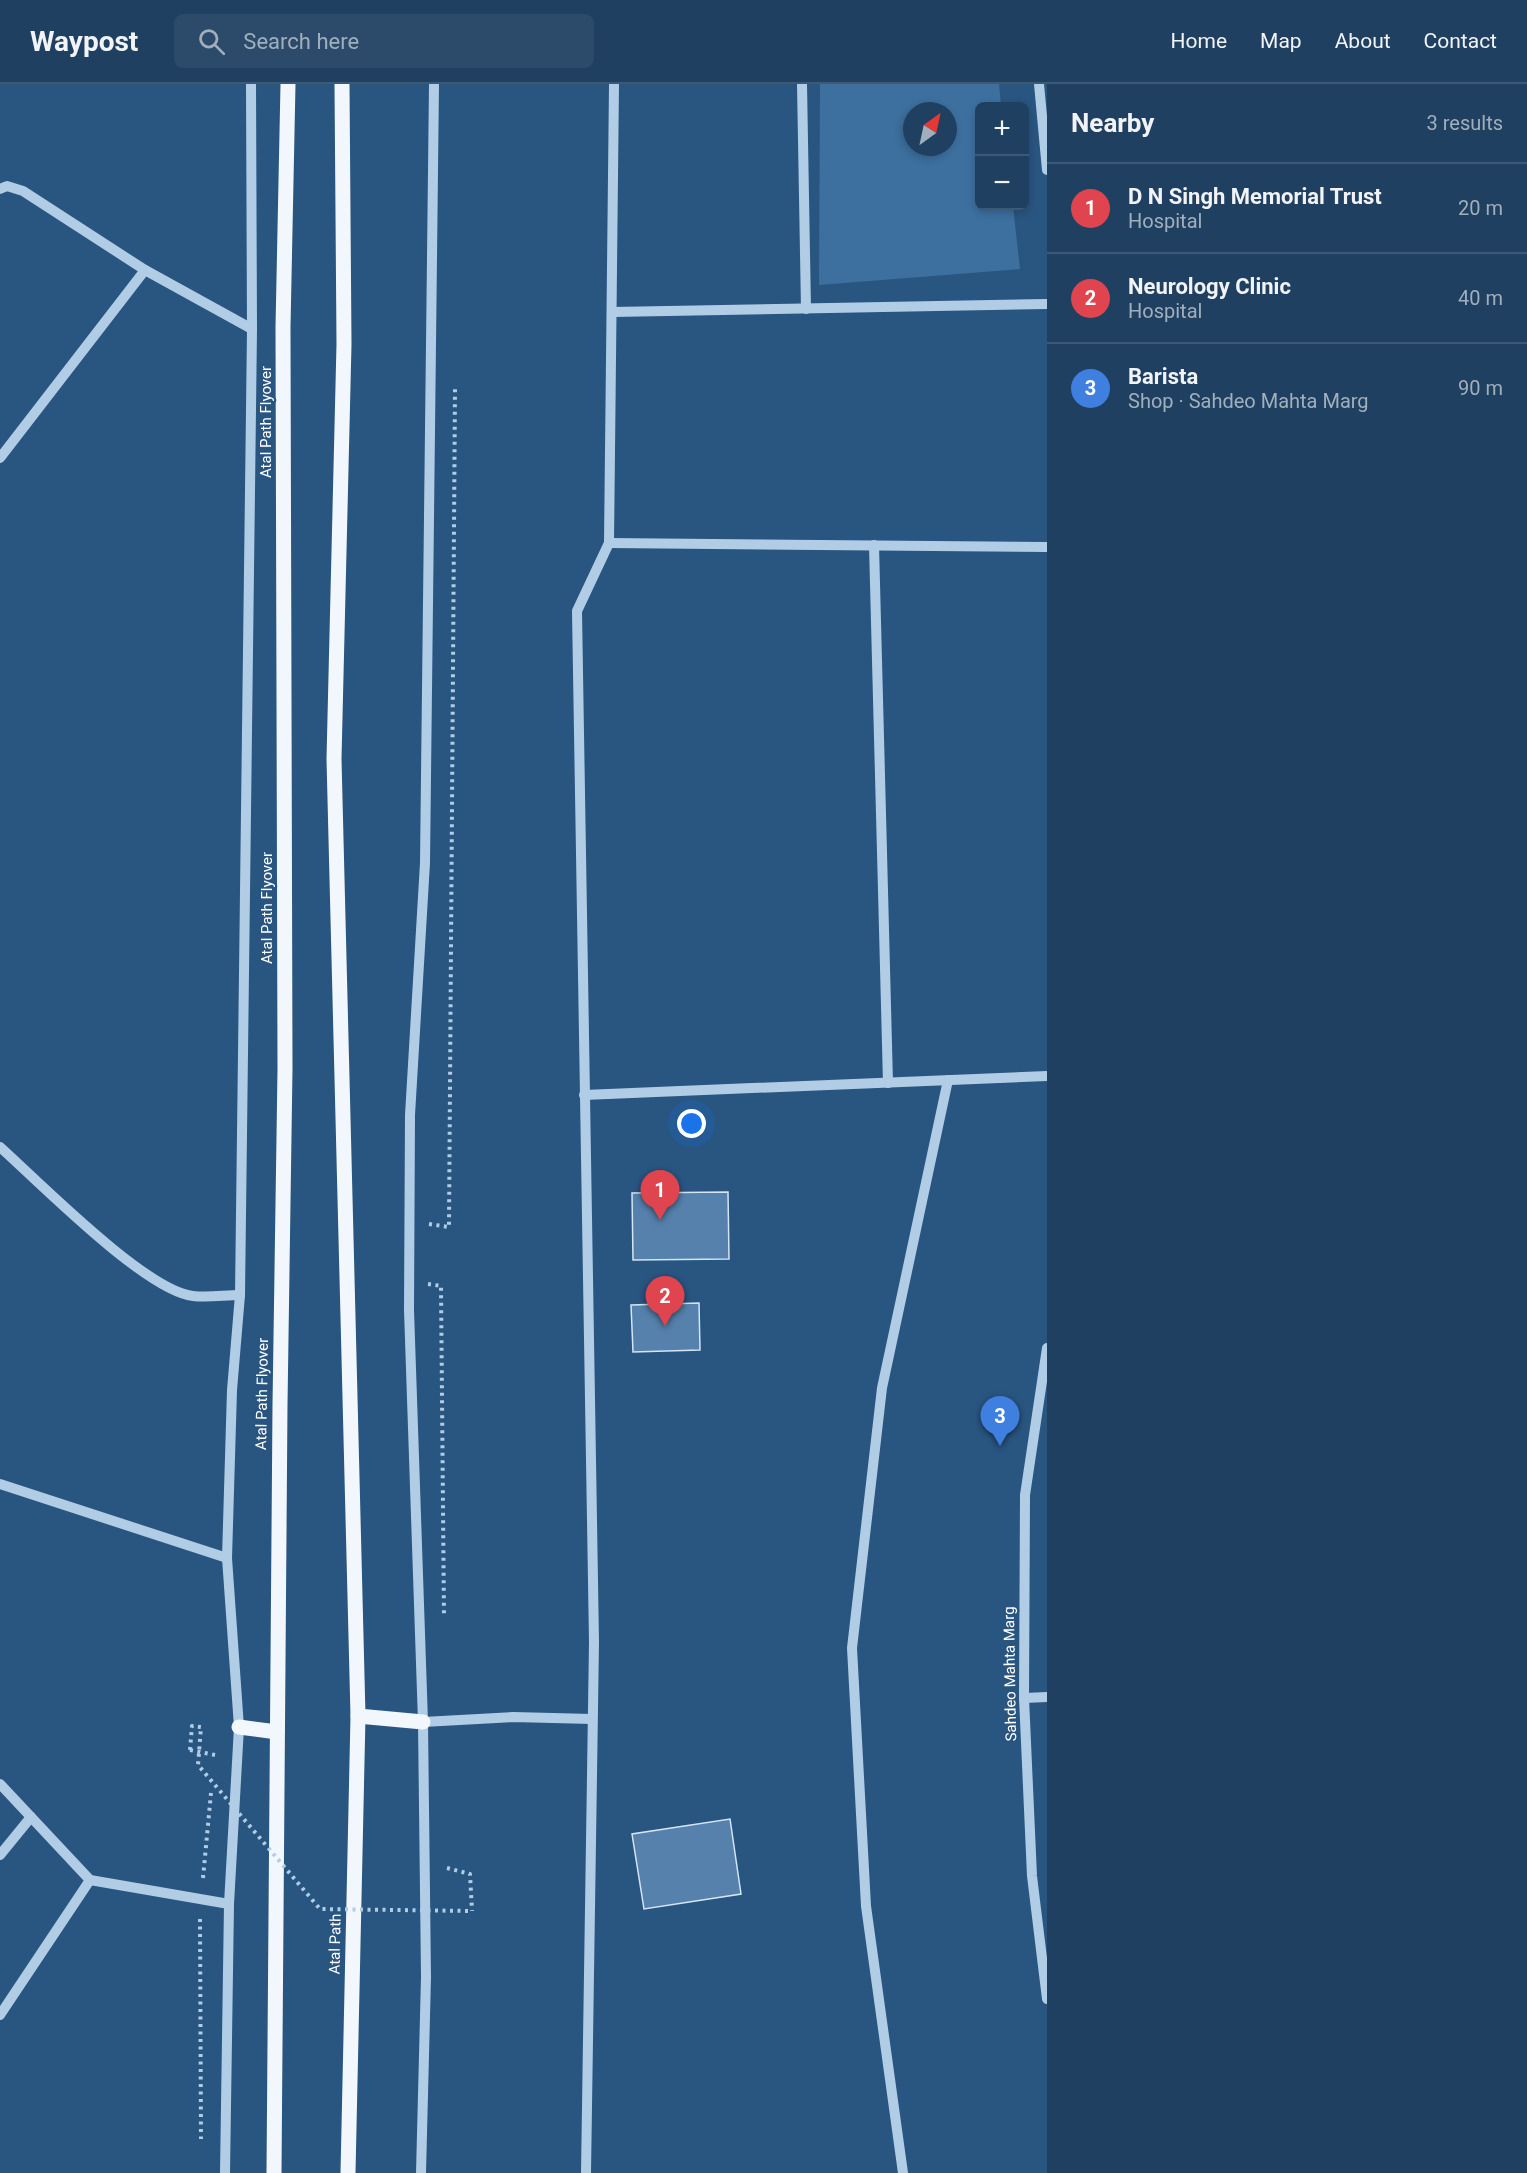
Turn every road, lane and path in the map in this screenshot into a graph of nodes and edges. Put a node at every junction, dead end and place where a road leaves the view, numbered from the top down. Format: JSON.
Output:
{"nodes":[{"id":1,"x":251,"y":84,"type":"edge"},
{"id":2,"x":288,"y":84,"type":"edge"},
{"id":3,"x":342,"y":84,"type":"edge"},
{"id":4,"x":434,"y":84,"type":"edge"},
{"id":5,"x":614,"y":84,"type":"edge"},
{"id":6,"x":802,"y":84,"type":"edge"},
{"id":7,"x":1039,"y":84,"type":"edge"},
{"id":8,"x":1047,"y":170,"type":"edge"},
{"id":9,"x":0,"y":189,"type":"edge"},
{"id":10,"x":145,"y":270,"type":"junction"},
{"id":11,"x":1047,"y":304,"type":"edge"},
{"id":12,"x":806,"y":309,"type":"junction"},
{"id":13,"x":612,"y":312,"type":"junction"},
{"id":14,"x":252,"y":329,"type":"junction"},
{"id":15,"x":455,"y":383,"type":"dead end"},
{"id":16,"x":0,"y":459,"type":"edge"},
{"id":17,"x":609,"y":543,"type":"junction"},
{"id":18,"x":874,"y":545,"type":"junction"},
{"id":19,"x":1047,"y":547,"type":"edge"},
{"id":20,"x":1047,"y":1076,"type":"edge"},
{"id":21,"x":948,"y":1080,"type":"junction"},
{"id":22,"x":888,"y":1083,"type":"junction"},
{"id":23,"x":584,"y":1095,"type":"junction"},
{"id":24,"x":0,"y":1148,"type":"edge"},
{"id":25,"x":427,"y":1236,"type":"dead end"},
{"id":26,"x":424,"y":1283,"type":"dead end"},
{"id":27,"x":240,"y":1295,"type":"junction"},
{"id":28,"x":1047,"y":1348,"type":"edge"},
{"id":29,"x":0,"y":1484,"type":"edge"},
{"id":30,"x":227,"y":1558,"type":"junction"},
{"id":31,"x":444,"y":1619,"type":"dead end"},
{"id":32,"x":1047,"y":1697,"type":"edge"},
{"id":33,"x":1024,"y":1698,"type":"junction"},
{"id":34,"x":358,"y":1716,"type":"junction"},
{"id":35,"x":592,"y":1719,"type":"junction"},
{"id":36,"x":423,"y":1722,"type":"junction"},
{"id":37,"x":238,"y":1727,"type":"junction"},
{"id":38,"x":278,"y":1732,"type":"junction"},
{"id":39,"x":190,"y":1750,"type":"dead end"},
{"id":40,"x":0,"y":1784,"type":"edge"},
{"id":41,"x":31,"y":1817,"type":"junction"},
{"id":42,"x":0,"y":1855,"type":"edge"},
{"id":43,"x":443,"y":1867,"type":"dead end"},
{"id":44,"x":90,"y":1880,"type":"junction"},
{"id":45,"x":229,"y":1904,"type":"junction"},
{"id":46,"x":1047,"y":1999,"type":"edge"},
{"id":47,"x":0,"y":2015,"type":"edge"},
{"id":48,"x":225,"y":2173,"type":"edge"},
{"id":49,"x":274,"y":2173,"type":"edge"},
{"id":50,"x":348,"y":2173,"type":"edge"},
{"id":51,"x":421,"y":2173,"type":"edge"},
{"id":52,"x":586,"y":2173,"type":"edge"},
{"id":53,"x":903,"y":2173,"type":"edge"}],
"edges":[{"from":1,"to":14,"type":"street"},
{"from":2,"to":38,"type":"main road","name":"Atal Path Flyover"},
{"from":3,"to":34,"type":"main road"},
{"from":4,"to":36,"type":"street"},
{"from":5,"to":13,"type":"street"},
{"from":6,"to":12,"type":"street"},
{"from":7,"to":8,"type":"street"},
{"from":9,"to":10,"type":"street"},
{"from":10,"to":14,"type":"street"},
{"from":10,"to":16,"type":"street"},
{"from":11,"to":12,"type":"street"},
{"from":12,"to":13,"type":"street"},
{"from":13,"to":17,"type":"street"},
{"from":14,"to":27,"type":"street"},
{"from":15,"to":25,"type":"path"},
{"from":17,"to":18,"type":"street"},
{"from":17,"to":23,"type":"street"},
{"from":18,"to":19,"type":"street"},
{"from":18,"to":22,"type":"street"},
{"from":20,"to":21,"type":"street"},
{"from":21,"to":22,"type":"street"},
{"from":21,"to":53,"type":"street"},
{"from":22,"to":23,"type":"street"},
{"from":23,"to":35,"type":"street"},
{"from":24,"to":27,"type":"street"},
{"from":26,"to":31,"type":"path"},
{"from":27,"to":30,"type":"street"},
{"from":28,"to":33,"type":"street","name":"Sahdeo Mahta Marg"},
{"from":29,"to":30,"type":"street"},
{"from":30,"to":37,"type":"street"},
{"from":32,"to":33,"type":"street"},
{"from":33,"to":46,"type":"street","name":"Sahdeo Mahta Marg"},
{"from":34,"to":36,"type":"main road"},
{"from":34,"to":50,"type":"main road","name":"Atal Path"},
{"from":35,"to":36,"type":"street"},
{"from":35,"to":52,"type":"street"},
{"from":36,"to":51,"type":"street"},
{"from":37,"to":38,"type":"main road"},
{"from":37,"to":45,"type":"street"},
{"from":38,"to":49,"type":"main road"},
{"from":39,"to":43,"type":"path","bridge":true},
{"from":40,"to":41,"type":"street"},
{"from":41,"to":42,"type":"street"},
{"from":41,"to":44,"type":"street"},
{"from":44,"to":45,"type":"street"},
{"from":44,"to":47,"type":"street"},
{"from":45,"to":48,"type":"street"}]}
